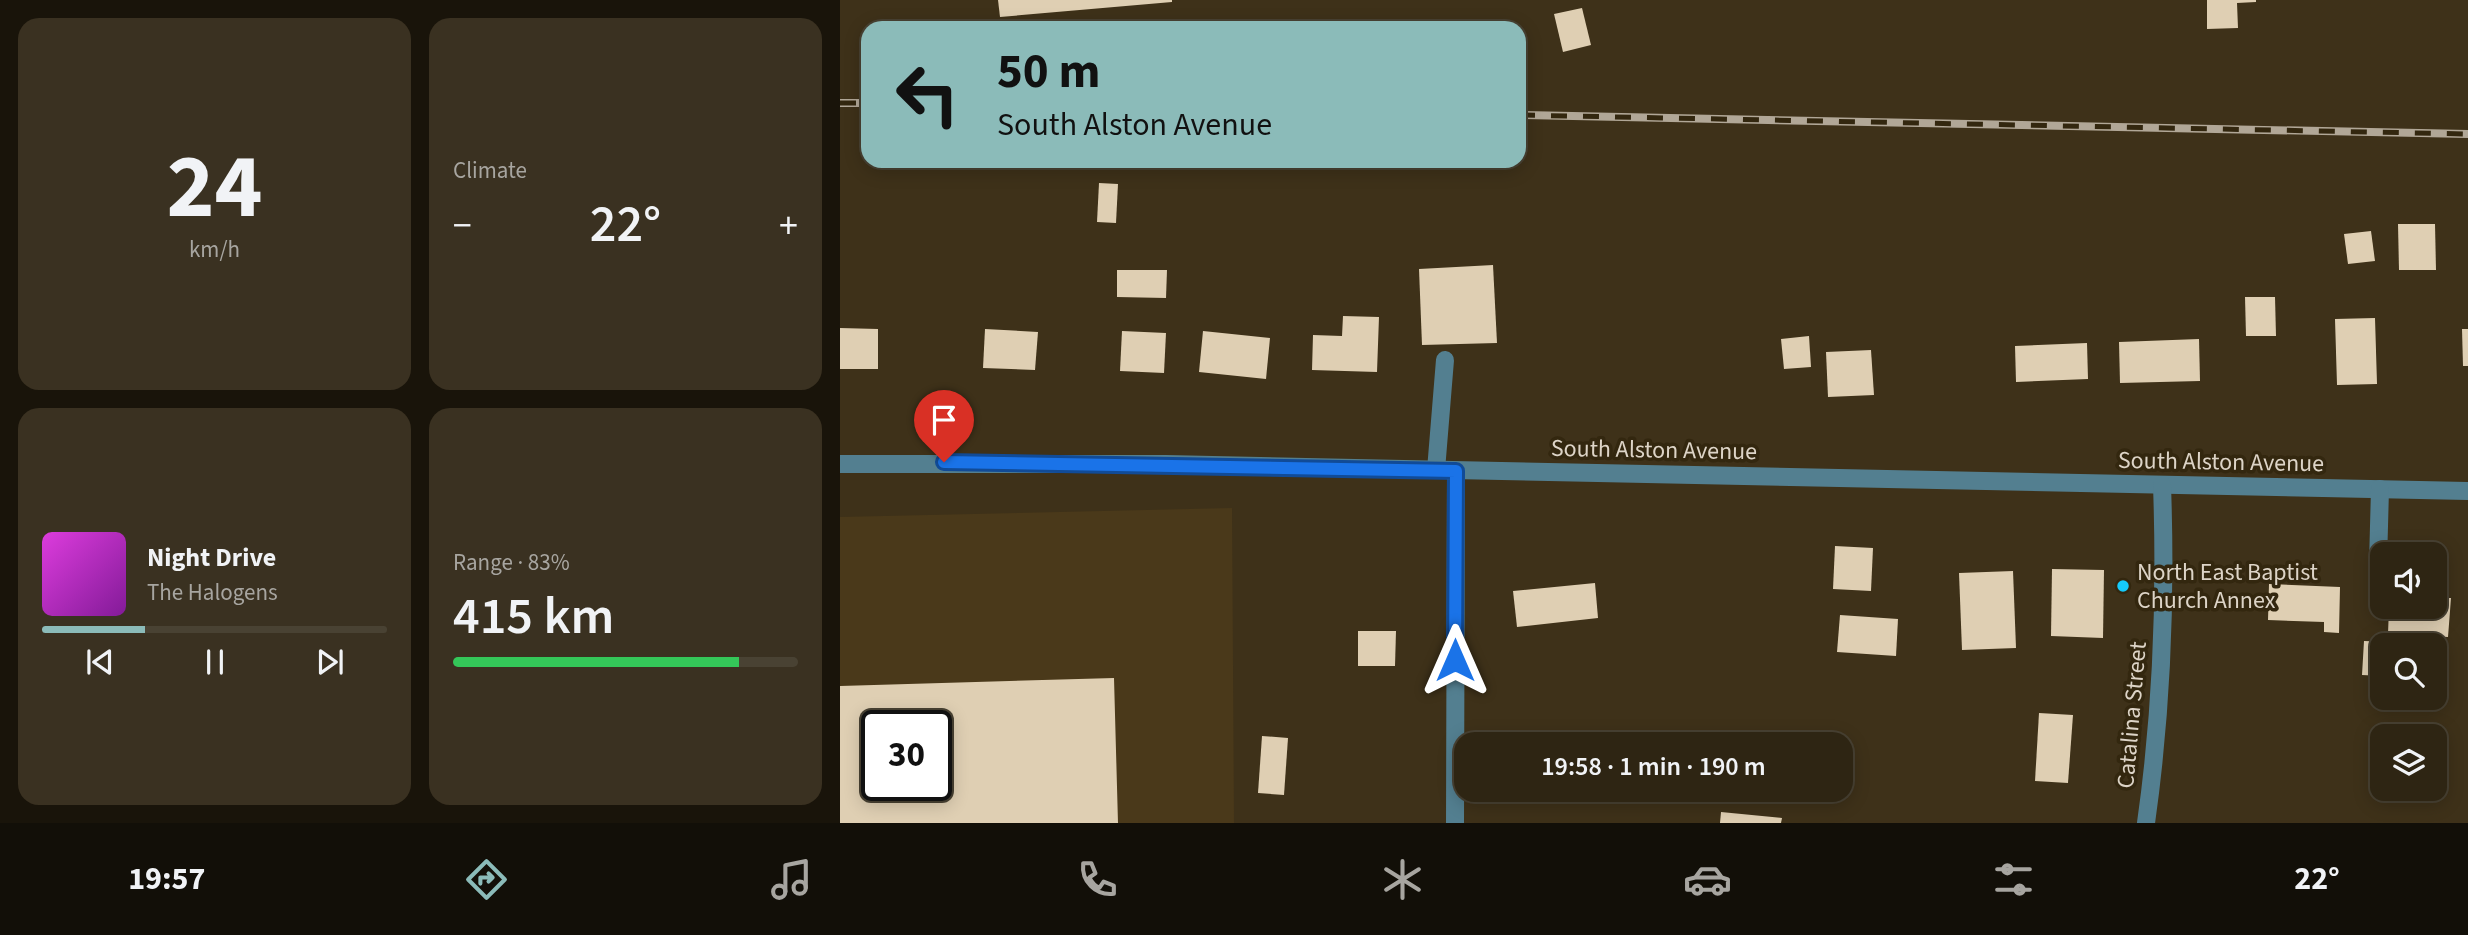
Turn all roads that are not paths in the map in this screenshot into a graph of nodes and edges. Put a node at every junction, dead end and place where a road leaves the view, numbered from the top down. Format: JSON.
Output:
{"nodes":[{"id":1,"x":1445,"y":360,"type":"dead end"},
{"id":2,"x":840,"y":464,"type":"edge"},
{"id":3,"x":1436,"y":470,"type":"junction"},
{"id":4,"x":1456,"y":471,"type":"junction"},
{"id":5,"x":2162,"y":485,"type":"junction"},
{"id":6,"x":2380,"y":489,"type":"junction"},
{"id":7,"x":2468,"y":491,"type":"edge"},
{"id":8,"x":2379,"y":542,"type":"edge"},
{"id":9,"x":1455,"y":823,"type":"edge"},
{"id":10,"x":2146,"y":823,"type":"edge"}],
"edges":[{"from":1,"to":3,"type":"street"},
{"from":2,"to":3,"type":"street","name":"South Alston Avenue"},
{"from":3,"to":4,"type":"street","name":"South Alston Avenue"},
{"from":4,"to":5,"type":"street","name":"South Alston Avenue"},
{"from":4,"to":9,"type":"street"},
{"from":5,"to":6,"type":"street","name":"South Alston Avenue"},
{"from":5,"to":10,"type":"street","name":"Catalina Street"},
{"from":6,"to":7,"type":"street","name":"South Alston Avenue"},
{"from":6,"to":8,"type":"street"}]}
